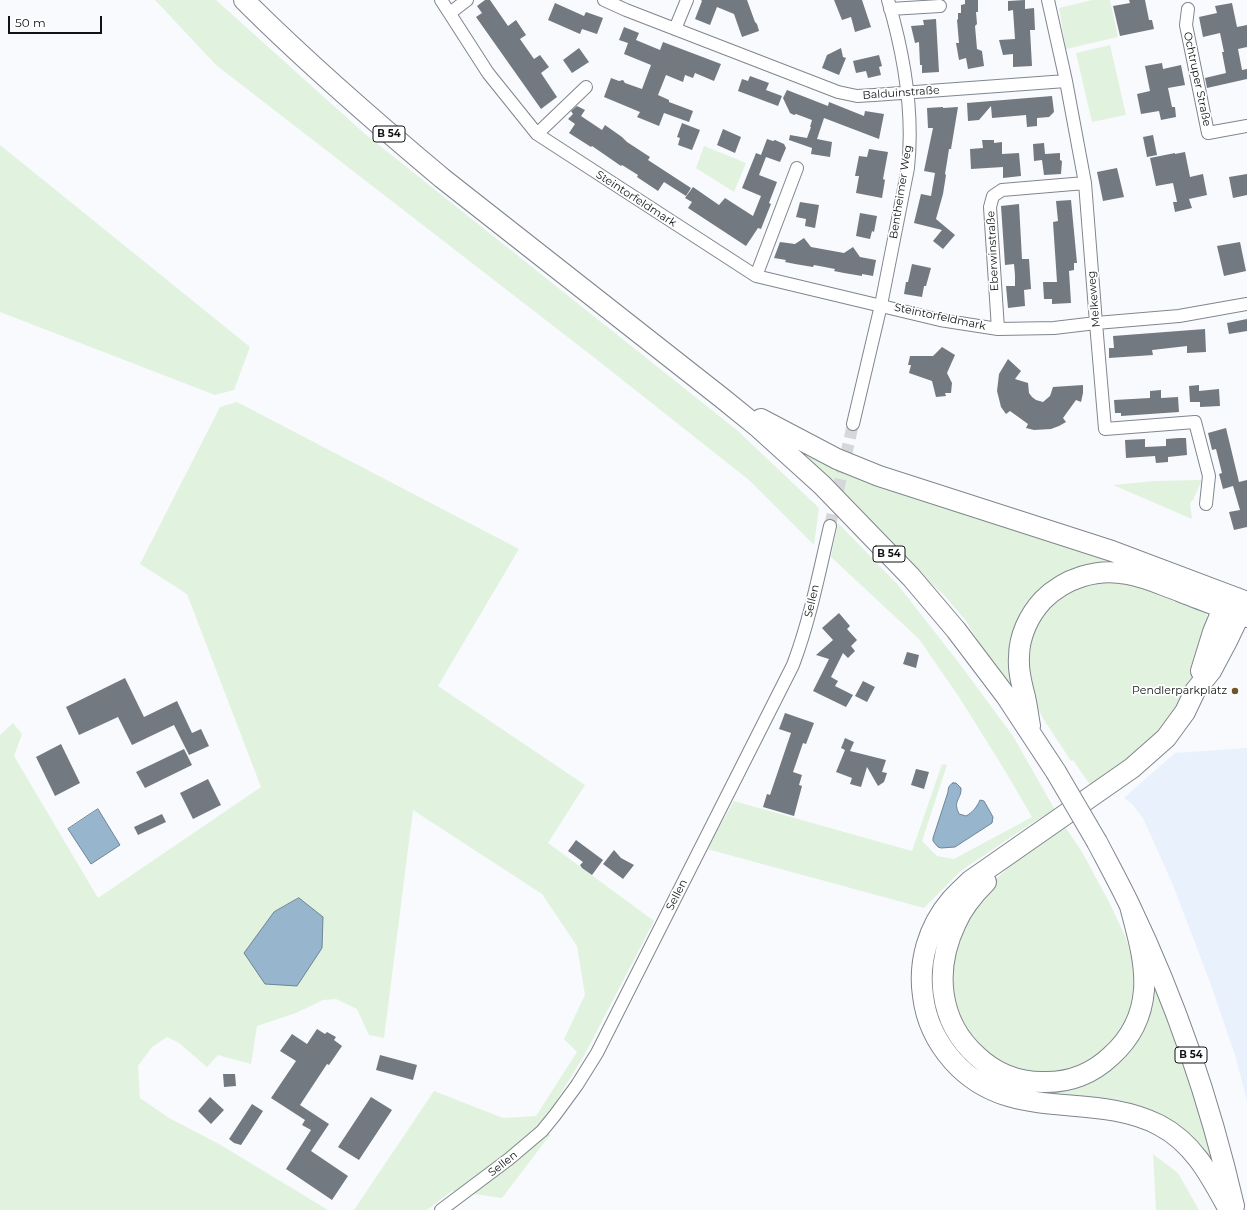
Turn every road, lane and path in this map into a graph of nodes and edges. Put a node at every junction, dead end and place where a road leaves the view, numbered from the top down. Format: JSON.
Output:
{"nodes":[{"id":1,"x":244,"y":0,"type":"edge"},
{"id":2,"x":441,"y":0,"type":"edge"},
{"id":3,"x":467,"y":0,"type":"edge"},
{"id":4,"x":604,"y":0,"type":"edge"},
{"id":5,"x":687,"y":0,"type":"edge"},
{"id":6,"x":1048,"y":0,"type":"edge"},
{"id":7,"x":889,"y":4,"type":"edge"},
{"id":8,"x":940,"y":6,"type":"dead end"},
{"id":9,"x":1188,"y":9,"type":"dead end"},
{"id":10,"x":450,"y":13,"type":"junction"},
{"id":11,"x":675,"y":29,"type":"junction"},
{"id":12,"x":1066,"y":81,"type":"junction"},
{"id":13,"x":586,"y":87,"type":"dead end"},
{"id":14,"x":907,"y":93,"type":"junction"},
{"id":15,"x":1247,"y":126,"type":"edge"},
{"id":16,"x":536,"y":134,"type":"junction"},
{"id":17,"x":797,"y":168,"type":"dead end"},
{"id":18,"x":1085,"y":183,"type":"junction"},
{"id":19,"x":756,"y":276,"type":"junction"},
{"id":20,"x":1247,"y":304,"type":"edge"},
{"id":21,"x":882,"y":305,"type":"junction"},
{"id":22,"x":1096,"y":323,"type":"junction"},
{"id":23,"x":998,"y":329,"type":"junction"},
{"id":24,"x":722,"y":398,"type":"junction"},
{"id":25,"x":853,"y":424,"type":"tunnel mouth"},
{"id":26,"x":1206,"y":504,"type":"dead end"},
{"id":27,"x":830,"y":526,"type":"tunnel mouth"},
{"id":28,"x":1239,"y":608,"type":"edge"},
{"id":29,"x":1031,"y":734,"type":"junction"},
{"id":30,"x":1016,"y":850,"type":"junction"},
{"id":31,"x":1130,"y":906,"type":"junction"},
{"id":32,"x":441,"y":1210,"type":"edge"},
{"id":33,"x":1229,"y":1210,"type":"edge"},
{"id":34,"x":1235,"y":1210,"type":"edge"}],
"edges":[{"from":1,"to":24,"type":"highway","number":"B 54"},
{"from":2,"to":10,"type":"street","name":"Steintorfeldmark"},
{"from":3,"to":10,"type":"street"},
{"from":4,"to":11,"type":"street","name":"Balduinstraße"},
{"from":5,"to":11,"type":"street"},
{"from":6,"to":12,"type":"street","name":"Melkeweg"},
{"from":7,"to":8,"type":"street","name":"Bentheimer Weg"},
{"from":7,"to":14,"type":"street","name":"Bentheimer Weg"},
{"from":9,"to":15,"type":"street","name":"Ochtruper Straße"},
{"from":10,"to":16,"type":"street","name":"Steintorfeldmark"},
{"from":11,"to":14,"type":"street","name":"Balduinstraße"},
{"from":12,"to":14,"type":"street","name":"Balduinstraße"},
{"from":12,"to":18,"type":"street","name":"Melkeweg"},
{"from":13,"to":16,"type":"street"},
{"from":14,"to":21,"type":"street","name":"Bentheimer Weg"},
{"from":16,"to":19,"type":"street","name":"Steintorfeldmark"},
{"from":17,"to":19,"type":"street"},
{"from":18,"to":22,"type":"street","name":"Melkeweg"},
{"from":18,"to":23,"type":"street","name":"Eberwinstraße"},
{"from":19,"to":21,"type":"street","name":"Steintorfeldmark"},
{"from":20,"to":22,"type":"street","name":"Steintorfeldmark"},
{"from":21,"to":23,"type":"street","name":"Steintorfeldmark"},
{"from":21,"to":25,"type":"street"},
{"from":22,"to":23,"type":"street","name":"Steintorfeldmark"},
{"from":22,"to":26,"type":"street","name":"Melkeweg"},
{"from":24,"to":28,"type":"highway"},
{"from":24,"to":29,"type":"highway","number":"B 54"},
{"from":27,"to":32,"type":"street","name":"Sellen"},
{"from":28,"to":29,"type":"highway"},
{"from":28,"to":30,"type":"highway"},
{"from":29,"to":31,"type":"highway","number":"B 54","bridge":true},
{"from":30,"to":31,"type":"highway"},
{"from":30,"to":33,"type":"highway"},
{"from":31,"to":34,"type":"highway","number":"B 54"}]}
